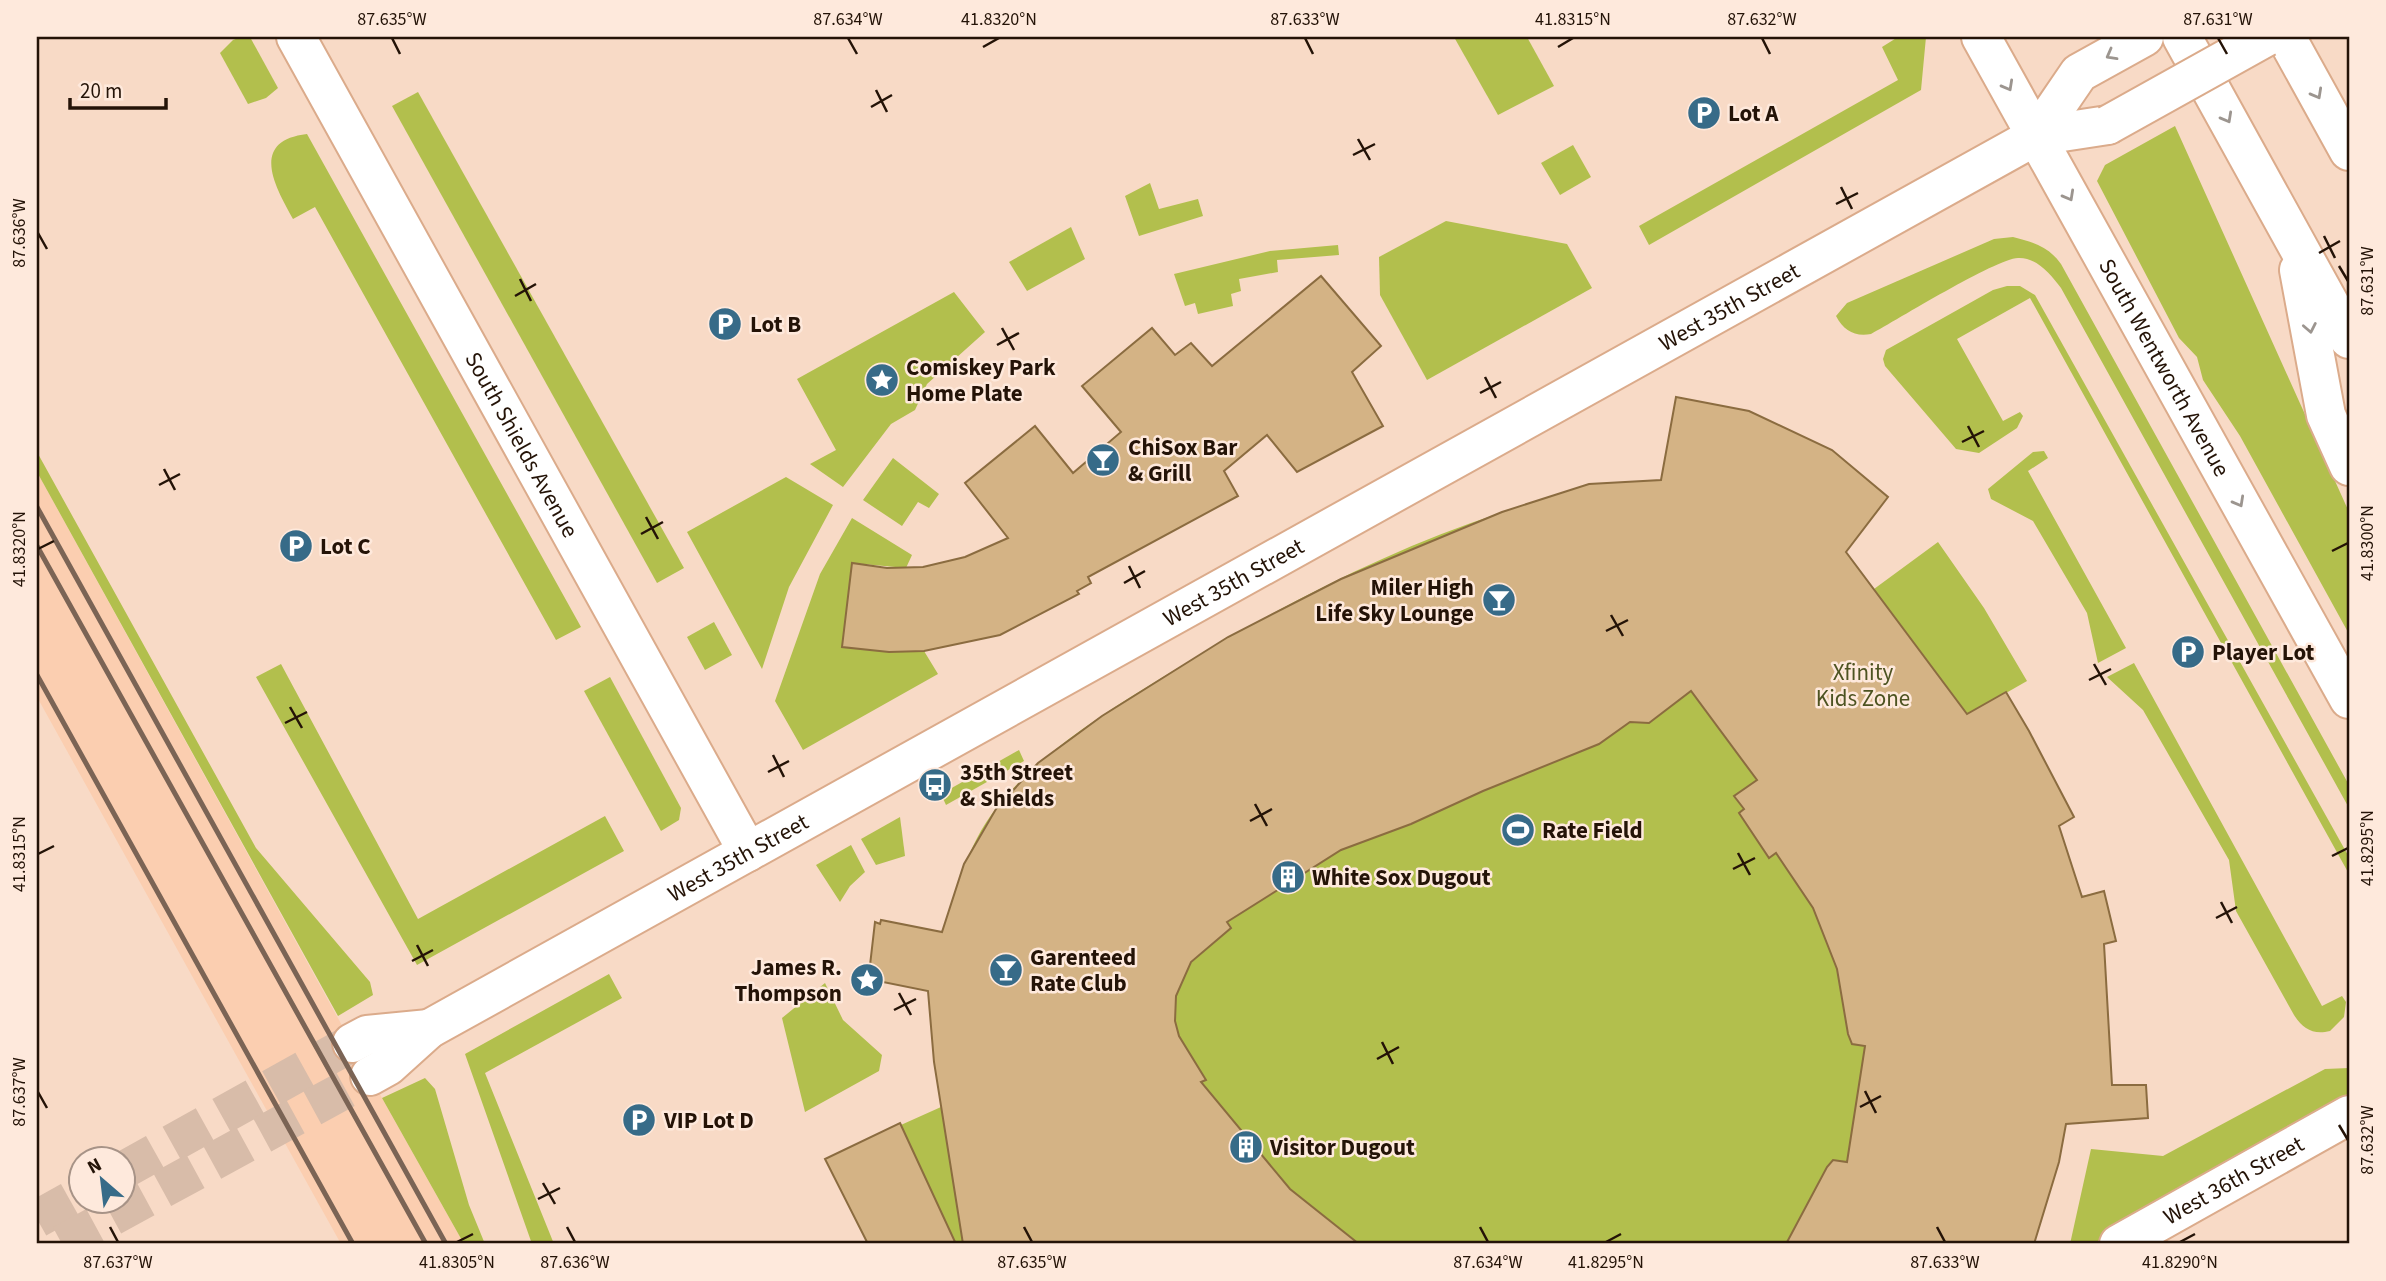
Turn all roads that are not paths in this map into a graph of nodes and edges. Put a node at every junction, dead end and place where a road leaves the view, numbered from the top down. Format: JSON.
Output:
{"nodes":[{"id":1,"x":296,"y":37,"type":"edge"},
{"id":2,"x":1981,"y":37,"type":"edge"},
{"id":3,"x":2144,"y":37,"type":"edge"},
{"id":4,"x":2182,"y":37,"type":"edge"},
{"id":5,"x":2266,"y":37,"type":"edge"},
{"id":6,"x":2286,"y":37,"type":"edge"},
{"id":7,"x":2036,"y":136,"type":"junction"},
{"id":8,"x":2349,"y":151,"type":"edge"},
{"id":9,"x":2293,"y":237,"type":"junction"},
{"id":10,"x":2349,"y":339,"type":"edge"},
{"id":11,"x":2349,"y":466,"type":"edge"},
{"id":12,"x":2349,"y":699,"type":"edge"},
{"id":13,"x":748,"y":852,"type":"junction"},
{"id":14,"x":361,"y":1059,"type":"tunnel mouth"},
{"id":15,"x":2349,"y":1115,"type":"edge"},
{"id":16,"x":2119,"y":1244,"type":"edge"}],
"edges":[{"from":1,"to":13,"type":"main road","name":"South Shields Avenue"},
{"from":2,"to":7,"type":"main road","name":"South Wentworth Avenue","one_way":true},
{"from":3,"to":7,"type":"main road","name":"West 35th Street","one_way":true},
{"from":4,"to":9,"type":"main road","one_way":true},
{"from":5,"to":7,"type":"main road","name":"West 35th Street","bridge":true},
{"from":6,"to":8,"type":"main road","one_way":true},
{"from":7,"to":12,"type":"main road","name":"South Wentworth Avenue","one_way":true},
{"from":7,"to":13,"type":"main road","name":"West 35th Street"},
{"from":9,"to":10,"type":"main road"},
{"from":9,"to":11,"type":"main road","one_way":true},
{"from":13,"to":14,"type":"main road","name":"West 35th Street"},
{"from":15,"to":16,"type":"main road","name":"West 36th Street"}]}
